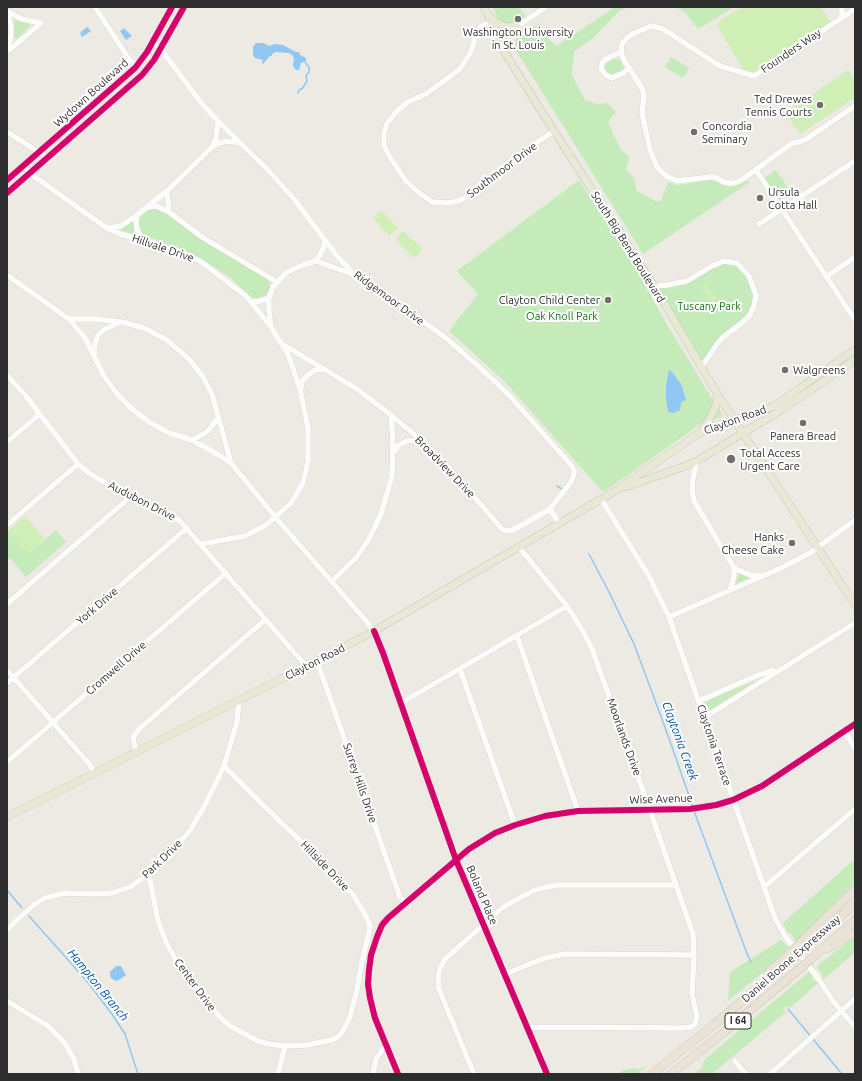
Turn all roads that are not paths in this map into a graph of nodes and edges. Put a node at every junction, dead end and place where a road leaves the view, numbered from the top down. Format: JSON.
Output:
{"nodes":[{"id":1,"x":95,"y":7,"type":"edge"},
{"id":2,"x":172,"y":7,"type":"edge"},
{"id":3,"x":184,"y":7,"type":"edge"},
{"id":4,"x":546,"y":7,"type":"edge"},
{"id":5,"x":842,"y":7,"type":"edge"},
{"id":6,"x":855,"y":9,"type":"edge"},
{"id":7,"x":485,"y":10,"type":"edge"},
{"id":8,"x":7,"y":11,"type":"edge"},
{"id":9,"x":842,"y":18,"type":"junction"},
{"id":10,"x":490,"y":22,"type":"junction"},
{"id":11,"x":517,"y":26,"type":"junction"},
{"id":12,"x":498,"y":39,"type":"junction"},
{"id":13,"x":153,"y":42,"type":"junction"},
{"id":14,"x":161,"y":49,"type":"junction"},
{"id":15,"x":7,"y":51,"type":"edge"},
{"id":16,"x":621,"y":52,"type":"junction"},
{"id":17,"x":505,"y":53,"type":"junction"},
{"id":18,"x":136,"y":66,"type":"junction"},
{"id":19,"x":629,"y":68,"type":"junction"},
{"id":20,"x":855,"y":106,"type":"edge"},
{"id":21,"x":218,"y":121,"type":"junction"},
{"id":22,"x":554,"y":131,"type":"junction"},
{"id":23,"x":7,"y":132,"type":"edge"},
{"id":24,"x":240,"y":143,"type":"junction"},
{"id":25,"x":211,"y":148,"type":"junction"},
{"id":26,"x":40,"y":152,"type":"junction"},
{"id":27,"x":48,"y":158,"type":"junction"},
{"id":28,"x":855,"y":162,"type":"edge"},
{"id":29,"x":24,"y":166,"type":"junction"},
{"id":30,"x":756,"y":170,"type":"junction"},
{"id":31,"x":30,"y":173,"type":"junction"},
{"id":32,"x":7,"y":180,"type":"edge"},
{"id":33,"x":167,"y":191,"type":"junction"},
{"id":34,"x":7,"y":193,"type":"edge"},
{"id":35,"x":146,"y":207,"type":"junction"},
{"id":36,"x":781,"y":210,"type":"junction"},
{"id":37,"x":169,"y":212,"type":"junction"},
{"id":38,"x":137,"y":215,"type":"junction"},
{"id":39,"x":759,"y":224,"type":"dead end"},
{"id":40,"x":108,"y":228,"type":"junction"},
{"id":41,"x":144,"y":240,"type":"junction"},
{"id":42,"x":325,"y":240,"type":"junction"},
{"id":43,"x":855,"y":257,"type":"edge"},
{"id":44,"x":316,"y":261,"type":"junction"},
{"id":45,"x":7,"y":275,"type":"edge"},
{"id":46,"x":356,"y":276,"type":"junction"},
{"id":47,"x":826,"y":277,"type":"junction"},
{"id":48,"x":277,"y":282,"type":"junction"},
{"id":49,"x":654,"y":286,"type":"junction"},
{"id":50,"x":269,"y":298,"type":"junction"},
{"id":51,"x":250,"y":301,"type":"junction"},
{"id":52,"x":69,"y":319,"type":"junction"},
{"id":53,"x":855,"y":320,"type":"edge"},
{"id":54,"x":122,"y":322,"type":"junction"},
{"id":55,"x":271,"y":327,"type":"junction"},
{"id":56,"x":284,"y":345,"type":"junction"},
{"id":57,"x":855,"y":351,"type":"edge"},
{"id":58,"x":94,"y":356,"type":"junction"},
{"id":59,"x":855,"y":360,"type":"edge"},
{"id":60,"x":701,"y":368,"type":"junction"},
{"id":61,"x":325,"y":369,"type":"junction"},
{"id":62,"x":7,"y":375,"type":"edge"},
{"id":63,"x":300,"y":389,"type":"junction"},
{"id":64,"x":718,"y":395,"type":"junction"},
{"id":65,"x":40,"y":414,"type":"junction"},
{"id":66,"x":391,"y":415,"type":"junction"},
{"id":67,"x":218,"y":418,"type":"junction"},
{"id":68,"x":735,"y":420,"type":"junction"},
{"id":69,"x":743,"y":432,"type":"junction"},
{"id":70,"x":699,"y":433,"type":"junction"},
{"id":71,"x":192,"y":440,"type":"junction"},
{"id":72,"x":421,"y":440,"type":"junction"},
{"id":73,"x":7,"y":442,"type":"edge"},
{"id":74,"x":393,"y":453,"type":"junction"},
{"id":75,"x":697,"y":461,"type":"junction"},
{"id":76,"x":231,"y":463,"type":"junction"},
{"id":77,"x":78,"y":464,"type":"junction"},
{"id":78,"x":615,"y":491,"type":"junction"},
{"id":79,"x":130,"y":497,"type":"junction"},
{"id":80,"x":601,"y":499,"type":"junction"},
{"id":81,"x":550,"y":509,"type":"junction"},
{"id":82,"x":276,"y":518,"type":"junction"},
{"id":83,"x":855,"y":520,"type":"edge"},
{"id":84,"x":559,"y":523,"type":"junction"},
{"id":85,"x":7,"y":525,"type":"edge"},
{"id":86,"x":187,"y":528,"type":"junction"},
{"id":87,"x":201,"y":544,"type":"junction"},
{"id":88,"x":518,"y":547,"type":"junction"},
{"id":89,"x":818,"y":547,"type":"junction"},
{"id":90,"x":734,"y":568,"type":"junction"},
{"id":91,"x":226,"y":573,"type":"junction"},
{"id":92,"x":762,"y":576,"type":"junction"},
{"id":93,"x":332,"y":581,"type":"junction"},
{"id":94,"x":730,"y":590,"type":"junction"},
{"id":95,"x":7,"y":604,"type":"edge"},
{"id":96,"x":855,"y":605,"type":"edge"},
{"id":97,"x":567,"y":606,"type":"junction"},
{"id":98,"x":669,"y":617,"type":"junction"},
{"id":99,"x":266,"y":619,"type":"junction"},
{"id":100,"x":855,"y":623,"type":"edge"},
{"id":101,"x":374,"y":632,"type":"junction"},
{"id":102,"x":517,"y":636,"type":"junction"},
{"id":103,"x":317,"y":661,"type":"junction"},
{"id":104,"x":307,"y":667,"type":"junction"},
{"id":105,"x":782,"y":667,"type":"junction"},
{"id":106,"x":460,"y":669,"type":"junction"},
{"id":107,"x":7,"y":670,"type":"edge"},
{"id":108,"x":14,"y":677,"type":"junction"},
{"id":109,"x":7,"y":683,"type":"edge"},
{"id":110,"x":239,"y":700,"type":"junction"},
{"id":111,"x":699,"y":701,"type":"junction"},
{"id":112,"x":401,"y":703,"type":"junction"},
{"id":113,"x":705,"y":717,"type":"junction"},
{"id":114,"x":53,"y":723,"type":"junction"},
{"id":115,"x":855,"y":724,"type":"edge"},
{"id":116,"x":845,"y":732,"type":"junction"},
{"id":117,"x":855,"y":748,"type":"edge"},
{"id":118,"x":136,"y":751,"type":"junction"},
{"id":119,"x":7,"y":762,"type":"edge"},
{"id":120,"x":224,"y":766,"type":"junction"},
{"id":121,"x":94,"y":772,"type":"junction"},
{"id":122,"x":733,"y":800,"type":"junction"},
{"id":123,"x":855,"y":809,"type":"edge"},
{"id":124,"x":578,"y":810,"type":"junction"},
{"id":125,"x":650,"y":810,"type":"junction"},
{"id":126,"x":7,"y":817,"type":"edge"},
{"id":127,"x":515,"y":825,"type":"junction"},
{"id":128,"x":456,"y":860,"type":"junction"},
{"id":129,"x":149,"y":874,"type":"junction"},
{"id":130,"x":675,"y":885,"type":"junction"},
{"id":131,"x":764,"y":887,"type":"junction"},
{"id":132,"x":855,"y":889,"type":"edge"},
{"id":133,"x":405,"y":903,"type":"junction"},
{"id":134,"x":855,"y":904,"type":"edge"},
{"id":135,"x":855,"y":920,"type":"edge"},
{"id":136,"x":484,"y":925,"type":"junction"},
{"id":137,"x":7,"y":930,"type":"edge"},
{"id":138,"x":855,"y":932,"type":"edge"},
{"id":139,"x":801,"y":947,"type":"junction"},
{"id":140,"x":694,"y":955,"type":"junction"},
{"id":141,"x":811,"y":959,"type":"junction"},
{"id":142,"x":505,"y":974,"type":"junction"},
{"id":143,"x":357,"y":990,"type":"joint"},
{"id":144,"x":855,"y":999,"type":"edge"},
{"id":145,"x":7,"y":1001,"type":"edge"},
{"id":146,"x":842,"y":1011,"type":"junction"},
{"id":147,"x":528,"y":1027,"type":"junction"},
{"id":148,"x":855,"y":1027,"type":"edge"},
{"id":149,"x":285,"y":1046,"type":"junction"},
{"id":150,"x":386,"y":1046,"type":"junction"},
{"id":151,"x":735,"y":1061,"type":"dead end"},
{"id":152,"x":78,"y":1074,"type":"edge"},
{"id":153,"x":278,"y":1074,"type":"edge"},
{"id":154,"x":373,"y":1074,"type":"edge"},
{"id":155,"x":398,"y":1074,"type":"edge"},
{"id":156,"x":474,"y":1074,"type":"edge"},
{"id":157,"x":547,"y":1074,"type":"edge"},
{"id":158,"x":652,"y":1074,"type":"edge"},
{"id":159,"x":671,"y":1074,"type":"edge"},
{"id":160,"x":746,"y":1074,"type":"edge"},
{"id":161,"x":770,"y":1074,"type":"edge"}],
"edges":[{"from":1,"to":18,"type":"street"},
{"from":2,"to":13,"type":"street","name":"Wydown Boulevard"},
{"from":3,"to":14,"type":"street","name":"Wydown Boulevard"},
{"from":4,"to":11,"type":"street"},
{"from":5,"to":9,"type":"street"},
{"from":6,"to":9,"type":"street","name":"Founders Way"},
{"from":7,"to":10,"type":"main road","name":"South Big Bend Boulevard"},
{"from":7,"to":11,"type":"main road"},
{"from":8,"to":15,"type":"street"},
{"from":8,"to":15,"type":"street"},
{"from":9,"to":16,"type":"street","name":"Founders Way"},
{"from":10,"to":12,"type":"main road","name":"South Big Bend Boulevard"},
{"from":10,"to":22,"type":"street","name":"Southmoor Drive"},
{"from":11,"to":12,"type":"street"},
{"from":11,"to":17,"type":"main road"},
{"from":12,"to":17,"type":"main road","name":"South Big Bend Boulevard"},
{"from":13,"to":14,"type":"street","name":"Ridgemoor Drive"},
{"from":13,"to":18,"type":"street","name":"Wydown Boulevard"},
{"from":14,"to":21,"type":"street","name":"Ridgemoor Drive"},
{"from":14,"to":27,"type":"street","name":"Wydown Boulevard"},
{"from":16,"to":19,"type":"street"},
{"from":16,"to":19,"type":"street"},
{"from":17,"to":22,"type":"main road","name":"South Big Bend Boulevard"},
{"from":18,"to":26,"type":"street","name":"Wydown Boulevard"},
{"from":19,"to":30,"type":"street"},
{"from":20,"to":30,"type":"street"},
{"from":21,"to":24,"type":"street","name":"Ridgemoor Drive"},
{"from":21,"to":25,"type":"street"},
{"from":22,"to":49,"type":"main road","name":"South Big Bend Boulevard"},
{"from":23,"to":26,"type":"street"},
{"from":24,"to":25,"type":"street"},
{"from":24,"to":42,"type":"street","name":"Ridgemoor Drive"},
{"from":25,"to":33,"type":"street"},
{"from":26,"to":27,"type":"street"},
{"from":26,"to":29,"type":"street","name":"Wydown Boulevard"},
{"from":27,"to":31,"type":"street","name":"Wydown Boulevard"},
{"from":28,"to":36,"type":"street"},
{"from":29,"to":31,"type":"street","name":"Hillvale Drive"},
{"from":29,"to":32,"type":"street","name":"Wydown Boulevard"},
{"from":30,"to":36,"type":"street"},
{"from":31,"to":34,"type":"street","name":"Wydown Boulevard"},
{"from":31,"to":40,"type":"street","name":"Hillvale Drive"},
{"from":33,"to":35,"type":"street"},
{"from":33,"to":37,"type":"street"},
{"from":35,"to":37,"type":"street","name":"Hillvale Drive"},
{"from":35,"to":38,"type":"street"},
{"from":36,"to":39,"type":"street"},
{"from":36,"to":47,"type":"street"},
{"from":37,"to":48,"type":"street","name":"Hillvale Drive"},
{"from":38,"to":40,"type":"street"},
{"from":38,"to":41,"type":"street"},
{"from":40,"to":41,"type":"street","name":"Hillvale Drive"},
{"from":41,"to":51,"type":"street","name":"Hillvale Drive"},
{"from":42,"to":44,"type":"street"},
{"from":42,"to":46,"type":"street","name":"Ridgemoor Drive"},
{"from":43,"to":47,"type":"street"},
{"from":44,"to":46,"type":"street"},
{"from":44,"to":48,"type":"street"},
{"from":45,"to":52,"type":"street"},
{"from":46,"to":81,"type":"street","name":"Ridgemoor Drive"},
{"from":47,"to":53,"type":"street"},
{"from":48,"to":50,"type":"street"},
{"from":49,"to":60,"type":"main road","name":"South Big Bend Boulevard"},
{"from":49,"to":60,"type":"street"},
{"from":50,"to":51,"type":"street"},
{"from":50,"to":55,"type":"street"},
{"from":51,"to":55,"type":"street","name":"Hillvale Drive"},
{"from":52,"to":54,"type":"street"},
{"from":52,"to":58,"type":"street"},
{"from":54,"to":58,"type":"street"},
{"from":54,"to":67,"type":"street"},
{"from":55,"to":56,"type":"street","name":"Hillvale Drive"},
{"from":56,"to":61,"type":"street","name":"Broadview Drive"},
{"from":56,"to":63,"type":"street","name":"Hillvale Drive"},
{"from":57,"to":68,"type":"main road","name":"Clayton Road"},
{"from":58,"to":71,"type":"street"},
{"from":59,"to":69,"type":"main road","name":"Clayton Road"},
{"from":60,"to":64,"type":"main road","name":"South Big Bend Boulevard"},
{"from":61,"to":63,"type":"street"},
{"from":61,"to":66,"type":"street","name":"Broadview Drive"},
{"from":62,"to":65,"type":"street","name":"Audubon Drive"},
{"from":63,"to":82,"type":"street","name":"Hillvale Drive"},
{"from":64,"to":68,"type":"main road","name":"South Big Bend Boulevard"},
{"from":64,"to":70,"type":"main road"},
{"from":65,"to":73,"type":"street"},
{"from":65,"to":77,"type":"street","name":"Audubon Drive"},
{"from":66,"to":72,"type":"street","name":"Broadview Drive"},
{"from":66,"to":74,"type":"street"},
{"from":67,"to":71,"type":"street"},
{"from":67,"to":76,"type":"street"},
{"from":68,"to":69,"type":"main road","name":"South Big Bend Boulevard"},
{"from":68,"to":70,"type":"main road","name":"Clayton Road"},
{"from":69,"to":75,"type":"main road","name":"Clayton Road"},
{"from":69,"to":89,"type":"main road","name":"South Big Bend Boulevard"},
{"from":70,"to":78,"type":"main road","name":"Clayton Road"},
{"from":71,"to":76,"type":"street"},
{"from":72,"to":74,"type":"street"},
{"from":72,"to":81,"type":"street","name":"Broadview Drive"},
{"from":74,"to":93,"type":"street"},
{"from":75,"to":78,"type":"main road","name":"Clayton Road"},
{"from":75,"to":90,"type":"street"},
{"from":76,"to":82,"type":"street","name":"Boland Place"},
{"from":77,"to":79,"type":"street","name":"Audubon Drive"},
{"from":77,"to":85,"type":"street"},
{"from":78,"to":80,"type":"main road","name":"Clayton Road"},
{"from":79,"to":86,"type":"street","name":"Audubon Drive"},
{"from":79,"to":95,"type":"street"},
{"from":80,"to":84,"type":"main road","name":"Clayton Road"},
{"from":80,"to":98,"type":"street","name":"Claytonia Terrace"},
{"from":81,"to":84,"type":"street"},
{"from":82,"to":87,"type":"street","name":"Hillvale Drive"},
{"from":82,"to":93,"type":"street","name":"Boland Place"},
{"from":83,"to":89,"type":"street"},
{"from":84,"to":88,"type":"main road","name":"Clayton Road"},
{"from":86,"to":87,"type":"street","name":"Audubon Drive"},
{"from":86,"to":108,"type":"street","name":"York Drive"},
{"from":87,"to":91,"type":"street","name":"Audubon Drive"},
{"from":88,"to":97,"type":"street","name":"Moorlands Drive"},
{"from":88,"to":101,"type":"main road","name":"Clayton Road"},
{"from":89,"to":92,"type":"street"},
{"from":89,"to":96,"type":"main road","name":"South Big Bend Boulevard"},
{"from":90,"to":92,"type":"street"},
{"from":90,"to":94,"type":"street"},
{"from":91,"to":99,"type":"street","name":"Audubon Drive"},
{"from":91,"to":114,"type":"street","name":"Cromwell Drive"},
{"from":92,"to":94,"type":"street"},
{"from":93,"to":101,"type":"street","name":"Boland Place"},
{"from":94,"to":98,"type":"street"},
{"from":97,"to":102,"type":"street"},
{"from":97,"to":125,"type":"street","name":"Moorlands Drive"},
{"from":98,"to":111,"type":"street","name":"Claytonia Terrace"},
{"from":99,"to":104,"type":"street","name":"Audubon Drive"},
{"from":99,"to":118,"type":"street"},
{"from":100,"to":105,"type":"street"},
{"from":101,"to":103,"type":"main road","name":"Clayton Road"},
{"from":101,"to":112,"type":"street","name":"Boland Place"},
{"from":102,"to":106,"type":"street"},
{"from":102,"to":124,"type":"street"},
{"from":103,"to":104,"type":"main road","name":"Clayton Road"},
{"from":103,"to":133,"type":"street","name":"Surrey Hills Drive"},
{"from":104,"to":110,"type":"main road","name":"Clayton Road"},
{"from":105,"to":111,"type":"street"},
{"from":105,"to":113,"type":"street"},
{"from":106,"to":112,"type":"street"},
{"from":106,"to":127,"type":"street"},
{"from":107,"to":108,"type":"street"},
{"from":108,"to":109,"type":"street","name":"York Drive"},
{"from":108,"to":114,"type":"street"},
{"from":110,"to":118,"type":"main road","name":"Clayton Road"},
{"from":110,"to":120,"type":"street","name":"Park Drive"},
{"from":111,"to":113,"type":"street","name":"Claytonia Terrace"},
{"from":112,"to":128,"type":"street","name":"Boland Place"},
{"from":113,"to":122,"type":"street","name":"Claytonia Terrace"},
{"from":114,"to":119,"type":"street","name":"Cromwell Drive"},
{"from":114,"to":121,"type":"street"},
{"from":115,"to":116,"type":"street","name":"Wise Avenue"},
{"from":116,"to":117,"type":"street"},
{"from":116,"to":122,"type":"street","name":"Wise Avenue"},
{"from":118,"to":121,"type":"main road","name":"Clayton Road"},
{"from":120,"to":129,"type":"street","name":"Park Drive"},
{"from":120,"to":143,"type":"street","name":"Hillside Drive"},
{"from":121,"to":126,"type":"main road","name":"Clayton Road"},
{"from":122,"to":125,"type":"street","name":"Wise Avenue"},
{"from":122,"to":131,"type":"street","name":"Claytonia Terrace"},
{"from":123,"to":131,"type":"street"},
{"from":124,"to":125,"type":"street","name":"Wise Avenue"},
{"from":124,"to":127,"type":"street","name":"Wise Avenue"},
{"from":125,"to":130,"type":"street","name":"Moorlands Drive"},
{"from":127,"to":128,"type":"street","name":"Wise Avenue"},
{"from":128,"to":133,"type":"street","name":"Wise Avenue"},
{"from":128,"to":136,"type":"street","name":"Boland Place"},
{"from":129,"to":137,"type":"street","name":"Park Drive"},
{"from":129,"to":149,"type":"street","name":"Center Drive"},
{"from":130,"to":136,"type":"street"},
{"from":130,"to":140,"type":"street","name":"Moorlands Drive"},
{"from":131,"to":146,"type":"street","name":"Claytonia Terrace"},
{"from":132,"to":139,"type":"highway"},
{"from":133,"to":150,"type":"street","name":"Wise Avenue"},
{"from":134,"to":139,"type":"highway","name":"Daniel Boone Expressway","number":"I 64"},
{"from":135,"to":141,"type":"highway","name":"Daniel Boone Expressway","number":"I 64"},
{"from":136,"to":142,"type":"street","name":"Boland Place"},
{"from":136,"to":156,"type":"street"},
{"from":138,"to":141,"type":"highway"},
{"from":139,"to":158,"type":"highway","name":"Daniel Boone Expressway","number":"I 64","bridge":true},
{"from":140,"to":142,"type":"street"},
{"from":140,"to":147,"type":"street","name":"Moorlands Drive"},
{"from":141,"to":159,"type":"highway","name":"Daniel Boone Expressway","number":"I 64","bridge":true},
{"from":142,"to":147,"type":"street","name":"Boland Place"},
{"from":143,"to":149,"type":"street","name":"Center Drive"},
{"from":144,"to":146,"type":"street"},
{"from":145,"to":152,"type":"street"},
{"from":146,"to":148,"type":"street","name":"Claytonia Terrace"},
{"from":146,"to":161,"type":"street"},
{"from":147,"to":157,"type":"street","name":"Boland Place"},
{"from":149,"to":153,"type":"street"},
{"from":150,"to":154,"type":"street"},
{"from":150,"to":155,"type":"street","name":"Wise Avenue"},
{"from":151,"to":160,"type":"street"}]}
